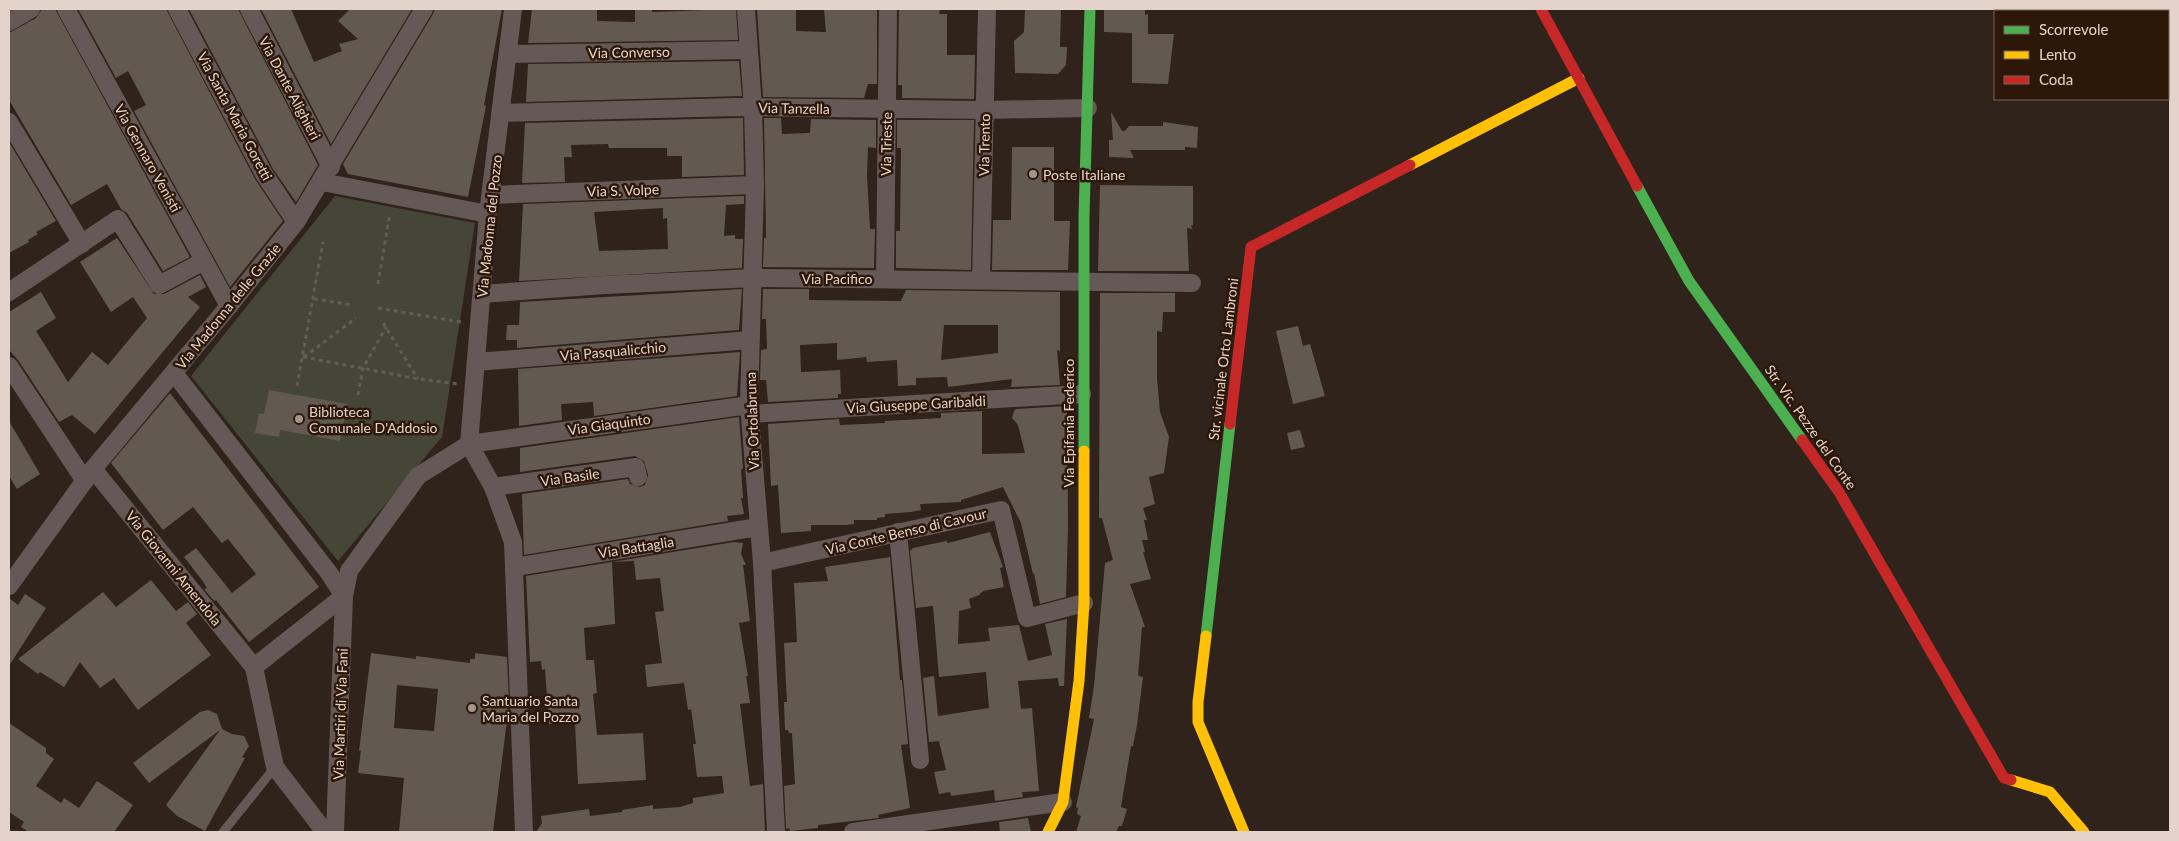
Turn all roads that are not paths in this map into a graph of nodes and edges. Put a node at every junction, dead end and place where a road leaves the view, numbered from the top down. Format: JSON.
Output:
{"nodes":[{"id":1,"x":31,"y":9,"type":"edge"},
{"id":2,"x":66,"y":9,"type":"edge"},
{"id":3,"x":177,"y":9,"type":"edge"},
{"id":4,"x":249,"y":9,"type":"edge"},
{"id":5,"x":424,"y":9,"type":"edge"},
{"id":6,"x":513,"y":9,"type":"edge"},
{"id":7,"x":746,"y":9,"type":"edge"},
{"id":8,"x":888,"y":9,"type":"edge"},
{"id":9,"x":987,"y":9,"type":"edge"},
{"id":10,"x":1090,"y":9,"type":"edge"},
{"id":11,"x":1541,"y":9,"type":"edge"},
{"id":12,"x":9,"y":22,"type":"edge"},
{"id":13,"x":749,"y":50,"type":"junction"},
{"id":14,"x":508,"y":54,"type":"junction"},
{"id":15,"x":1579,"y":78,"type":"junction"},
{"id":16,"x":753,"y":108,"type":"junction"},
{"id":17,"x":1088,"y":108,"type":"junction"},
{"id":18,"x":887,"y":109,"type":"junction"},
{"id":19,"x":985,"y":110,"type":"junction"},
{"id":20,"x":501,"y":113,"type":"junction"},
{"id":21,"x":9,"y":122,"type":"edge"},
{"id":22,"x":331,"y":167,"type":"junction"},
{"id":23,"x":322,"y":182,"type":"junction"},
{"id":24,"x":755,"y":185,"type":"junction"},
{"id":25,"x":491,"y":196,"type":"junction"},
{"id":26,"x":488,"y":214,"type":"junction"},
{"id":27,"x":296,"y":222,"type":"junction"},
{"id":28,"x":82,"y":244,"type":"junction"},
{"id":29,"x":204,"y":260,"type":"junction"},
{"id":30,"x":753,"y":278,"type":"junction"},
{"id":31,"x":885,"y":278,"type":"junction"},
{"id":32,"x":981,"y":280,"type":"junction"},
{"id":33,"x":1083,"y":282,"type":"junction"},
{"id":34,"x":1192,"y":283,"type":"dead end"},
{"id":35,"x":9,"y":292,"type":"edge"},
{"id":36,"x":482,"y":294,"type":"junction"},
{"id":37,"x":229,"y":306,"type":"junction"},
{"id":38,"x":750,"y":340,"type":"junction"},
{"id":39,"x":476,"y":362,"type":"junction"},
{"id":40,"x":9,"y":366,"type":"edge"},
{"id":41,"x":174,"y":373,"type":"junction"},
{"id":42,"x":1082,"y":394,"type":"junction"},
{"id":43,"x":750,"y":409,"type":"junction"},
{"id":44,"x":469,"y":444,"type":"junction"},
{"id":45,"x":89,"y":475,"type":"junction"},
{"id":46,"x":638,"y":477,"type":"dead end"},
{"id":47,"x":493,"y":487,"type":"junction"},
{"id":48,"x":758,"y":527,"type":"junction"},
{"id":49,"x":898,"y":532,"type":"junction"},
{"id":50,"x":762,"y":563,"type":"junction"},
{"id":51,"x":515,"y":568,"type":"junction"},
{"id":52,"x":9,"y":586,"type":"edge"},
{"id":53,"x":344,"y":596,"type":"junction"},
{"id":54,"x":1084,"y":603,"type":"junction"},
{"id":55,"x":254,"y":668,"type":"junction"},
{"id":56,"x":920,"y":760,"type":"dead end"},
{"id":57,"x":274,"y":767,"type":"junction"},
{"id":58,"x":1063,"y":802,"type":"junction"},
{"id":59,"x":223,"y":832,"type":"edge"},
{"id":60,"x":325,"y":832,"type":"edge"},
{"id":61,"x":335,"y":832,"type":"edge"},
{"id":62,"x":524,"y":832,"type":"edge"},
{"id":63,"x":776,"y":832,"type":"edge"},
{"id":64,"x":853,"y":832,"type":"edge"},
{"id":65,"x":1048,"y":832,"type":"edge"},
{"id":66,"x":1244,"y":832,"type":"edge"},
{"id":67,"x":2084,"y":832,"type":"edge"}],
"edges":[{"from":1,"to":12,"type":"street"},
{"from":2,"to":29,"type":"street","name":"Via Gennaro Venisti"},
{"from":3,"to":27,"type":"street","name":"Via Santa Maria Goretti"},
{"from":4,"to":22,"type":"street","name":"Via Dante Alighieri"},
{"from":5,"to":22,"type":"street","name":"Via Madonna delle Grazie"},
{"from":6,"to":14,"type":"street","name":"Via Madonna del Pozzo"},
{"from":7,"to":13,"type":"street","name":"Via Ortolabruna"},
{"from":8,"to":18,"type":"street","name":"Via Trieste"},
{"from":9,"to":19,"type":"street","name":"Via Trento"},
{"from":10,"to":17,"type":"street","name":"Via Epifania Federico"},
{"from":11,"to":15,"type":"street","name":"Str. Vic. Pezze del Conte"},
{"from":13,"to":14,"type":"street","name":"Via Converso"},
{"from":13,"to":16,"type":"street","name":"Via Ortolabruna"},
{"from":14,"to":20,"type":"street","name":"Via Madonna del Pozzo"},
{"from":15,"to":66,"type":"street","name":"Str. vicinale Orto Lambroni"},
{"from":15,"to":67,"type":"street","name":"Str. Vic. Pezze del Conte"},
{"from":16,"to":18,"type":"street","name":"Via Tanzella"},
{"from":16,"to":20,"type":"street","name":"Via Tanzella"},
{"from":16,"to":24,"type":"street","name":"Via Ortolabruna"},
{"from":17,"to":19,"type":"street","name":"Via Tanzella"},
{"from":17,"to":33,"type":"street","name":"Via Epifania Federico"},
{"from":18,"to":19,"type":"street","name":"Via Tanzella"},
{"from":18,"to":31,"type":"street","name":"Via Trieste"},
{"from":19,"to":32,"type":"street","name":"Via Trento"},
{"from":20,"to":25,"type":"street","name":"Via Madonna del Pozzo"},
{"from":21,"to":28,"type":"street"},
{"from":22,"to":23,"type":"street","name":"Via Madonna delle Grazie"},
{"from":23,"to":26,"type":"street"},
{"from":23,"to":27,"type":"street","name":"Via Madonna delle Grazie"},
{"from":24,"to":25,"type":"street","name":"Via S. Volpe"},
{"from":24,"to":30,"type":"street","name":"Via Ortolabruna"},
{"from":25,"to":26,"type":"street","name":"Via Madonna del Pozzo"},
{"from":26,"to":36,"type":"street","name":"Via Madonna del Pozzo"},
{"from":27,"to":37,"type":"street","name":"Via Madonna delle Grazie"},
{"from":28,"to":29,"type":"street"},
{"from":28,"to":35,"type":"street"},
{"from":29,"to":37,"type":"street","name":"Via Gennaro Venisti"},
{"from":30,"to":31,"type":"street","name":"Via Pacifico"},
{"from":30,"to":36,"type":"street","name":"Via Pacifico"},
{"from":30,"to":38,"type":"street","name":"Via Ortolabruna"},
{"from":31,"to":32,"type":"street","name":"Via Pacifico"},
{"from":32,"to":33,"type":"street","name":"Via Pacifico"},
{"from":33,"to":34,"type":"street","name":"Via Pacifico"},
{"from":33,"to":42,"type":"street","name":"Via Epifania Federico"},
{"from":36,"to":39,"type":"street","name":"Via Madonna del Pozzo"},
{"from":37,"to":41,"type":"street","name":"Via Madonna delle Grazie"},
{"from":38,"to":39,"type":"street","name":"Via Pasqualicchio"},
{"from":38,"to":43,"type":"street","name":"Via Ortolabruna"},
{"from":39,"to":44,"type":"street","name":"Via Madonna del Pozzo"},
{"from":40,"to":45,"type":"street","name":"Via Giovanni Amendola"},
{"from":41,"to":45,"type":"street","name":"Via Madonna delle Grazie"},
{"from":41,"to":53,"type":"street"},
{"from":42,"to":43,"type":"street","name":"Via Giuseppe Garibaldi"},
{"from":42,"to":54,"type":"street","name":"Via Epifania Federico"},
{"from":43,"to":44,"type":"street","name":"Via Giaquinto"},
{"from":43,"to":48,"type":"street","name":"Via Ortolabruna"},
{"from":44,"to":47,"type":"street"},
{"from":44,"to":53,"type":"street","name":"Via Martiri di Via Fani"},
{"from":45,"to":52,"type":"street","name":"Via Madonna delle Grazie"},
{"from":45,"to":55,"type":"street","name":"Via Giovanni Amendola"},
{"from":46,"to":47,"type":"street","name":"Via Basile"},
{"from":47,"to":51,"type":"street"},
{"from":48,"to":50,"type":"street","name":"Via Ortolabruna"},
{"from":48,"to":51,"type":"street","name":"Via Battaglia"},
{"from":49,"to":50,"type":"street","name":"Via Conte Benso di Cavour"},
{"from":49,"to":54,"type":"street","name":"Via Conte Benso di Cavour"},
{"from":49,"to":56,"type":"street"},
{"from":50,"to":63,"type":"street","name":"Via Ortolabruna"},
{"from":51,"to":62,"type":"street"},
{"from":53,"to":55,"type":"street"},
{"from":53,"to":61,"type":"street","name":"Via Martiri di Via Fani"},
{"from":54,"to":58,"type":"street","name":"Via Epifania Federico"},
{"from":55,"to":57,"type":"street"},
{"from":57,"to":59,"type":"lane"},
{"from":57,"to":60,"type":"street"},
{"from":58,"to":64,"type":"street"},
{"from":58,"to":65,"type":"street","name":"Via Epifania Federico"}]}
